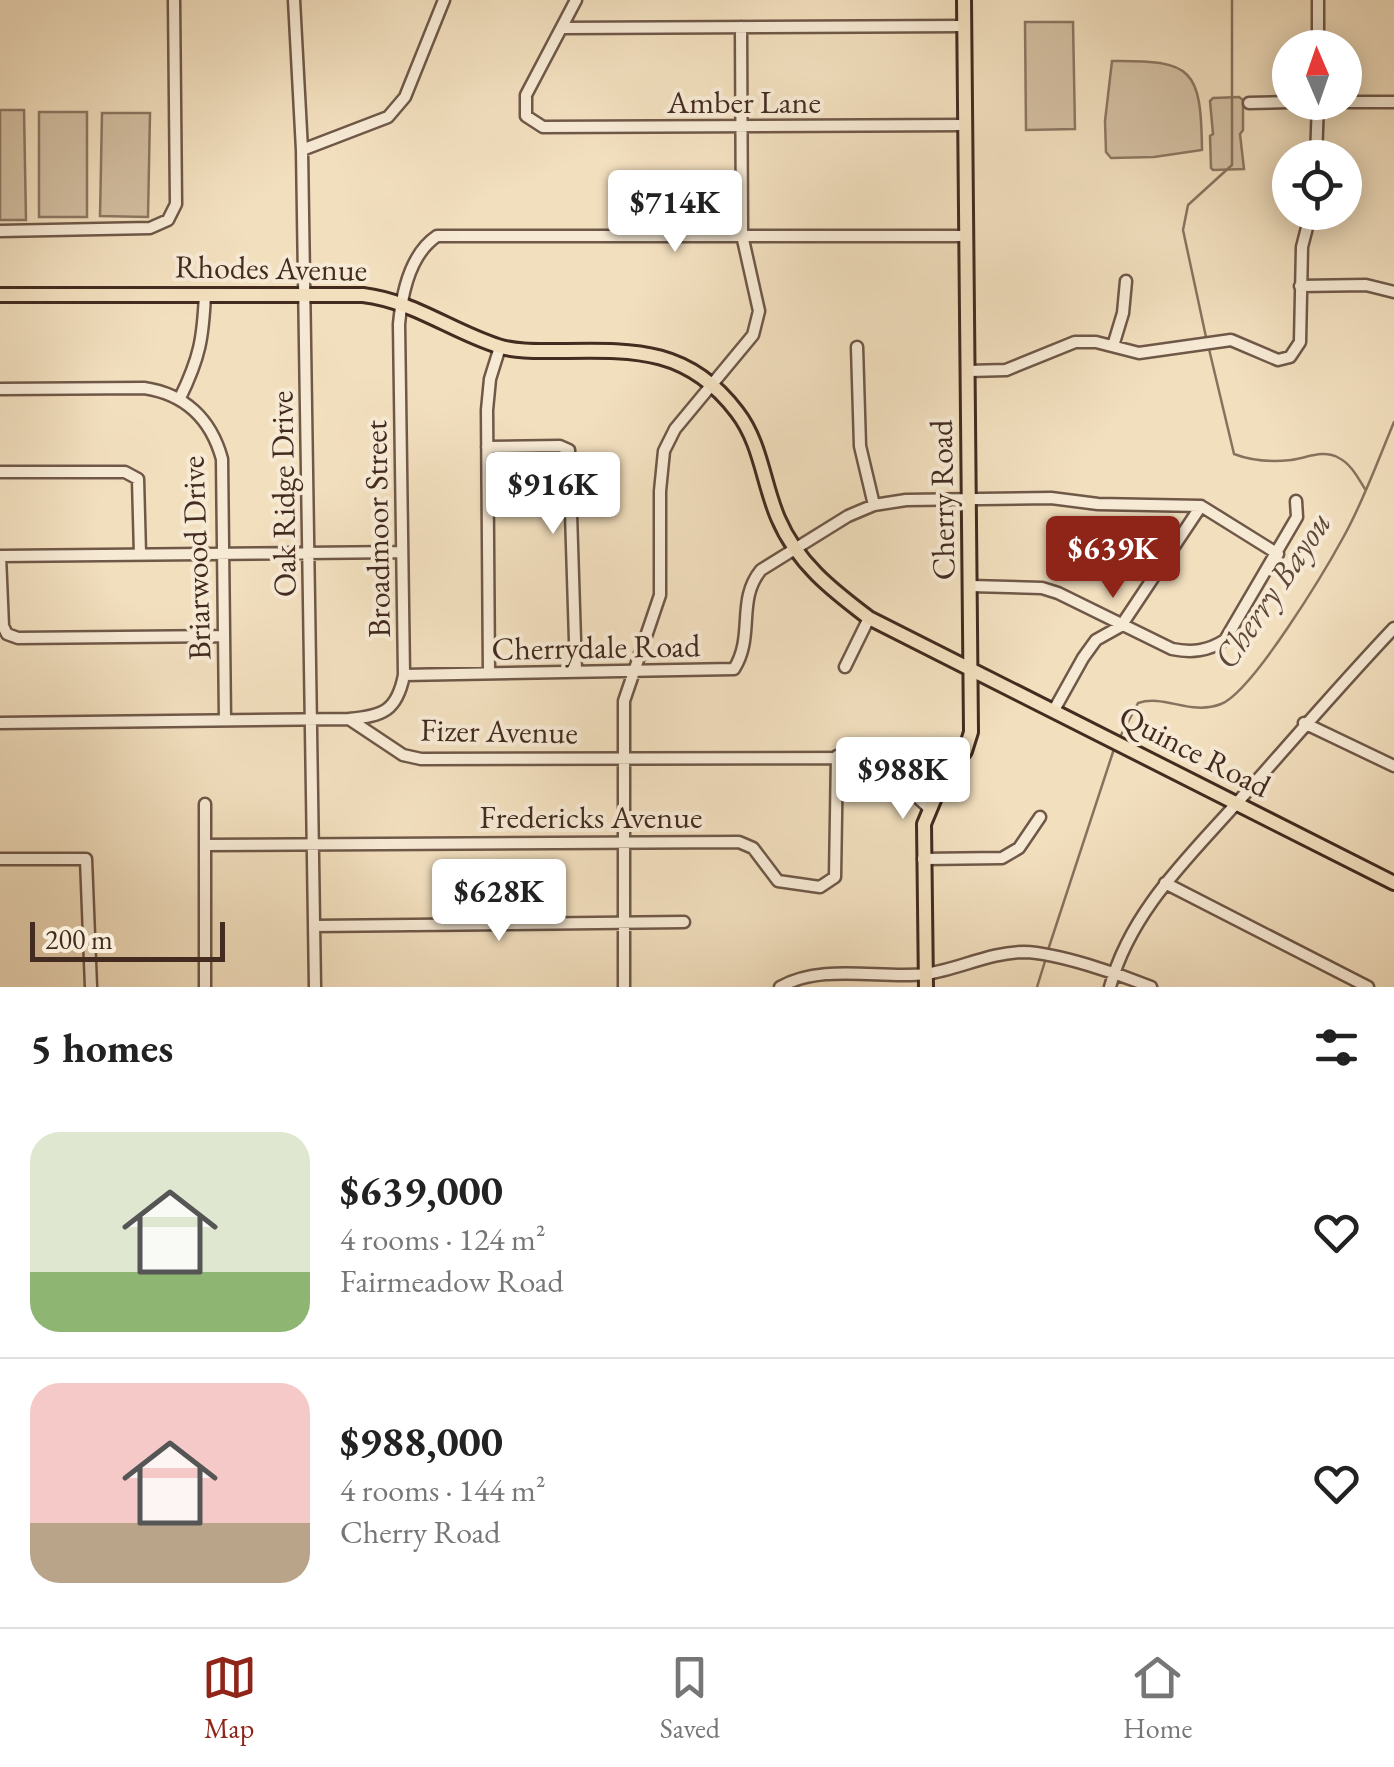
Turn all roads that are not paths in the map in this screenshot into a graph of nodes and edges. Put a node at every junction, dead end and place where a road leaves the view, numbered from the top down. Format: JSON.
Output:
{"nodes":[{"id":1,"x":174,"y":0,"type":"edge"},
{"id":2,"x":294,"y":0,"type":"edge"},
{"id":3,"x":444,"y":0,"type":"edge"},
{"id":4,"x":576,"y":0,"type":"edge"},
{"id":5,"x":964,"y":0,"type":"edge"},
{"id":6,"x":1318,"y":0,"type":"edge"},
{"id":7,"x":964,"y":26,"type":"junction"},
{"id":8,"x":742,"y":27,"type":"junction"},
{"id":9,"x":562,"y":28,"type":"junction"},
{"id":10,"x":1318,"y":30,"type":"edge"},
{"id":11,"x":1272,"y":102,"type":"edge"},
{"id":12,"x":1362,"y":102,"type":"edge"},
{"id":13,"x":1394,"y":102,"type":"edge"},
{"id":14,"x":1248,"y":103,"type":"dead end"},
{"id":15,"x":966,"y":125,"type":"junction"},
{"id":16,"x":742,"y":127,"type":"junction"},
{"id":17,"x":302,"y":150,"type":"junction"},
{"id":18,"x":1306,"y":230,"type":"edge"},
{"id":19,"x":0,"y":231,"type":"edge"},
{"id":20,"x":742,"y":235,"type":"junction"},
{"id":21,"x":966,"y":236,"type":"junction"},
{"id":22,"x":1126,"y":280,"type":"dead end"},
{"id":23,"x":1300,"y":286,"type":"junction"},
{"id":24,"x":1394,"y":292,"type":"edge"},
{"id":25,"x":205,"y":294,"type":"junction"},
{"id":26,"x":0,"y":295,"type":"edge"},
{"id":27,"x":305,"y":295,"type":"junction"},
{"id":28,"x":402,"y":302,"type":"junction"},
{"id":29,"x":1114,"y":346,"type":"junction"},
{"id":30,"x":500,"y":347,"type":"junction"},
{"id":31,"x":857,"y":347,"type":"dead end"},
{"id":32,"x":968,"y":371,"type":"junction"},
{"id":33,"x":714,"y":385,"type":"junction"},
{"id":34,"x":0,"y":389,"type":"edge"},
{"id":35,"x":180,"y":398,"type":"junction"},
{"id":36,"x":486,"y":447,"type":"junction"},
{"id":37,"x":0,"y":472,"type":"edge"},
{"id":38,"x":971,"y":498,"type":"junction"},
{"id":39,"x":1296,"y":501,"type":"dead end"},
{"id":40,"x":874,"y":505,"type":"junction"},
{"id":41,"x":1201,"y":506,"type":"junction"},
{"id":42,"x":794,"y":548,"type":"junction"},
{"id":43,"x":224,"y":552,"type":"junction"},
{"id":44,"x":402,"y":552,"type":"junction"},
{"id":45,"x":140,"y":554,"type":"junction"},
{"id":46,"x":309,"y":554,"type":"junction"},
{"id":47,"x":1278,"y":554,"type":"junction"},
{"id":48,"x":0,"y":556,"type":"edge"},
{"id":49,"x":971,"y":586,"type":"junction"},
{"id":50,"x":870,"y":618,"type":"junction"},
{"id":51,"x":1120,"y":626,"type":"junction"},
{"id":52,"x":1394,"y":628,"type":"edge"},
{"id":53,"x":224,"y":636,"type":"junction"},
{"id":54,"x":845,"y":667,"type":"dead end"},
{"id":55,"x":971,"y":668,"type":"junction"},
{"id":56,"x":576,"y":672,"type":"junction"},
{"id":57,"x":488,"y":673,"type":"junction"},
{"id":58,"x":632,"y":673,"type":"junction"},
{"id":59,"x":404,"y":675,"type":"junction"},
{"id":60,"x":1054,"y":710,"type":"junction"},
{"id":61,"x":312,"y":719,"type":"junction"},
{"id":62,"x":226,"y":720,"type":"junction"},
{"id":63,"x":349,"y":720,"type":"junction"},
{"id":64,"x":0,"y":722,"type":"edge"},
{"id":65,"x":1304,"y":723,"type":"junction"},
{"id":66,"x":837,"y":756,"type":"junction"},
{"id":67,"x":625,"y":758,"type":"junction"},
{"id":68,"x":1394,"y":766,"type":"edge"},
{"id":69,"x":1237,"y":803,"type":"junction"},
{"id":70,"x":205,"y":804,"type":"dead end"},
{"id":71,"x":930,"y":808,"type":"junction"},
{"id":72,"x":1040,"y":817,"type":"dead end"},
{"id":73,"x":626,"y":841,"type":"junction"},
{"id":74,"x":312,"y":843,"type":"junction"},
{"id":75,"x":205,"y":845,"type":"junction"},
{"id":76,"x":0,"y":859,"type":"edge"},
{"id":77,"x":923,"y":859,"type":"junction"},
{"id":78,"x":1165,"y":883,"type":"junction"},
{"id":79,"x":1394,"y":883,"type":"edge"},
{"id":80,"x":625,"y":922,"type":"junction"},
{"id":81,"x":684,"y":922,"type":"dead end"},
{"id":82,"x":314,"y":926,"type":"junction"},
{"id":83,"x":1114,"y":972,"type":"junction"},
{"id":84,"x":926,"y":980,"type":"edge"},
{"id":85,"x":823,"y":982,"type":"edge"},
{"id":86,"x":91,"y":987,"type":"edge"},
{"id":87,"x":205,"y":987,"type":"edge"},
{"id":88,"x":315,"y":987,"type":"edge"},
{"id":89,"x":624,"y":987,"type":"edge"},
{"id":90,"x":780,"y":987,"type":"edge"},
{"id":91,"x":1110,"y":987,"type":"edge"},
{"id":92,"x":1151,"y":987,"type":"edge"},
{"id":93,"x":1368,"y":987,"type":"edge"}],
"edges":[{"from":1,"to":19,"type":"street"},
{"from":2,"to":17,"type":"street","name":"Oak Ridge Drive"},
{"from":3,"to":17,"type":"street"},
{"from":4,"to":9,"type":"street"},
{"from":5,"to":7,"type":"main road","name":"Cherry Road"},
{"from":6,"to":10,"type":"street"},
{"from":7,"to":8,"type":"street"},
{"from":7,"to":15,"type":"main road","name":"Cherry Road"},
{"from":8,"to":9,"type":"street"},
{"from":8,"to":16,"type":"street"},
{"from":9,"to":16,"type":"street","name":"Amber Lane"},
{"from":11,"to":14,"type":"street"},
{"from":12,"to":13,"type":"street"},
{"from":15,"to":16,"type":"street","name":"Amber Lane"},
{"from":15,"to":21,"type":"main road","name":"Cherry Road"},
{"from":16,"to":20,"type":"street"},
{"from":17,"to":27,"type":"street","name":"Oak Ridge Drive"},
{"from":18,"to":23,"type":"street"},
{"from":20,"to":21,"type":"street","name":"Broadmoor Street"},
{"from":20,"to":28,"type":"street","name":"Broadmoor Street"},
{"from":20,"to":33,"type":"street"},
{"from":21,"to":32,"type":"main road","name":"Cherry Road"},
{"from":22,"to":29,"type":"street"},
{"from":23,"to":24,"type":"street"},
{"from":23,"to":29,"type":"street"},
{"from":25,"to":26,"type":"main road","name":"Rhodes Avenue"},
{"from":25,"to":27,"type":"main road","name":"Rhodes Avenue"},
{"from":25,"to":35,"type":"street"},
{"from":27,"to":28,"type":"main road","name":"Rhodes Avenue"},
{"from":27,"to":46,"type":"street","name":"Oak Ridge Drive"},
{"from":28,"to":30,"type":"main road","name":"Rhodes Avenue"},
{"from":28,"to":44,"type":"street","name":"Broadmoor Street"},
{"from":29,"to":32,"type":"street"},
{"from":30,"to":33,"type":"main road","name":"Rhodes Avenue"},
{"from":30,"to":36,"type":"street"},
{"from":31,"to":40,"type":"street"},
{"from":32,"to":38,"type":"main road","name":"Cherry Road"},
{"from":33,"to":42,"type":"main road","name":"Rhodes Avenue"},
{"from":33,"to":58,"type":"street"},
{"from":34,"to":35,"type":"street"},
{"from":35,"to":43,"type":"street","name":"Briarwood Drive"},
{"from":36,"to":56,"type":"street"},
{"from":36,"to":57,"type":"street"},
{"from":37,"to":45,"type":"street"},
{"from":38,"to":40,"type":"street","name":"Cherrydale Road"},
{"from":38,"to":41,"type":"street","name":"Cherrydale Road"},
{"from":38,"to":49,"type":"main road","name":"Cherry Road"},
{"from":39,"to":47,"type":"street"},
{"from":40,"to":42,"type":"street","name":"Cherrydale Road"},
{"from":41,"to":47,"type":"street"},
{"from":41,"to":51,"type":"street"},
{"from":42,"to":50,"type":"main road","name":"Rhodes Avenue"},
{"from":42,"to":58,"type":"street","name":"Cherrydale Road"},
{"from":43,"to":45,"type":"street"},
{"from":43,"to":46,"type":"street"},
{"from":43,"to":53,"type":"street","name":"Briarwood Drive"},
{"from":44,"to":46,"type":"street"},
{"from":44,"to":59,"type":"street","name":"Broadmoor Street"},
{"from":45,"to":48,"type":"street"},
{"from":46,"to":61,"type":"street","name":"Oak Ridge Drive"},
{"from":47,"to":51,"type":"street"},
{"from":48,"to":53,"type":"street"},
{"from":49,"to":51,"type":"street"},
{"from":49,"to":55,"type":"main road","name":"Cherry Road"},
{"from":50,"to":54,"type":"street"},
{"from":50,"to":55,"type":"main road","name":"Rhodes Avenue"},
{"from":51,"to":60,"type":"street"},
{"from":52,"to":65,"type":"street"},
{"from":53,"to":62,"type":"street","name":"Briarwood Drive"},
{"from":55,"to":60,"type":"main road","name":"Quince Road"},
{"from":55,"to":71,"type":"main road","name":"Cherry Road"},
{"from":56,"to":57,"type":"street","name":"Cherrydale Road"},
{"from":56,"to":58,"type":"street","name":"Cherrydale Road"},
{"from":57,"to":59,"type":"street","name":"Cherrydale Road"},
{"from":58,"to":67,"type":"street"},
{"from":59,"to":63,"type":"street","name":"Broadmoor Street"},
{"from":60,"to":69,"type":"main road","name":"Quince Road"},
{"from":61,"to":62,"type":"street"},
{"from":61,"to":63,"type":"street"},
{"from":61,"to":74,"type":"street","name":"Oak Ridge Drive"},
{"from":62,"to":64,"type":"street"},
{"from":63,"to":67,"type":"street","name":"Fizer Avenue"},
{"from":65,"to":68,"type":"street"},
{"from":65,"to":69,"type":"street"},
{"from":66,"to":67,"type":"street","name":"Fizer Avenue"},
{"from":66,"to":71,"type":"street","name":"Fizer Avenue"},
{"from":66,"to":73,"type":"street","name":"Fredericks Avenue"},
{"from":67,"to":73,"type":"street"},
{"from":69,"to":78,"type":"street"},
{"from":69,"to":79,"type":"main road","name":"Quince Road"},
{"from":70,"to":75,"type":"street"},
{"from":71,"to":77,"type":"main road","name":"Cherry Road"},
{"from":72,"to":77,"type":"street"},
{"from":73,"to":74,"type":"street","name":"Fredericks Avenue"},
{"from":73,"to":80,"type":"street"},
{"from":74,"to":75,"type":"street","name":"Fredericks Avenue"},
{"from":74,"to":82,"type":"street","name":"Oak Ridge Drive"},
{"from":75,"to":87,"type":"street"},
{"from":76,"to":86,"type":"street"},
{"from":77,"to":84,"type":"main road","name":"Cherry Road"},
{"from":78,"to":83,"type":"street"},
{"from":78,"to":93,"type":"street"},
{"from":80,"to":81,"type":"street"},
{"from":80,"to":82,"type":"street"},
{"from":80,"to":89,"type":"street"},
{"from":82,"to":88,"type":"street","name":"Oak Ridge Drive"},
{"from":83,"to":84,"type":"street"},
{"from":83,"to":91,"type":"street"},
{"from":83,"to":92,"type":"street"},
{"from":84,"to":85,"type":"street"},
{"from":85,"to":90,"type":"street"}]}
